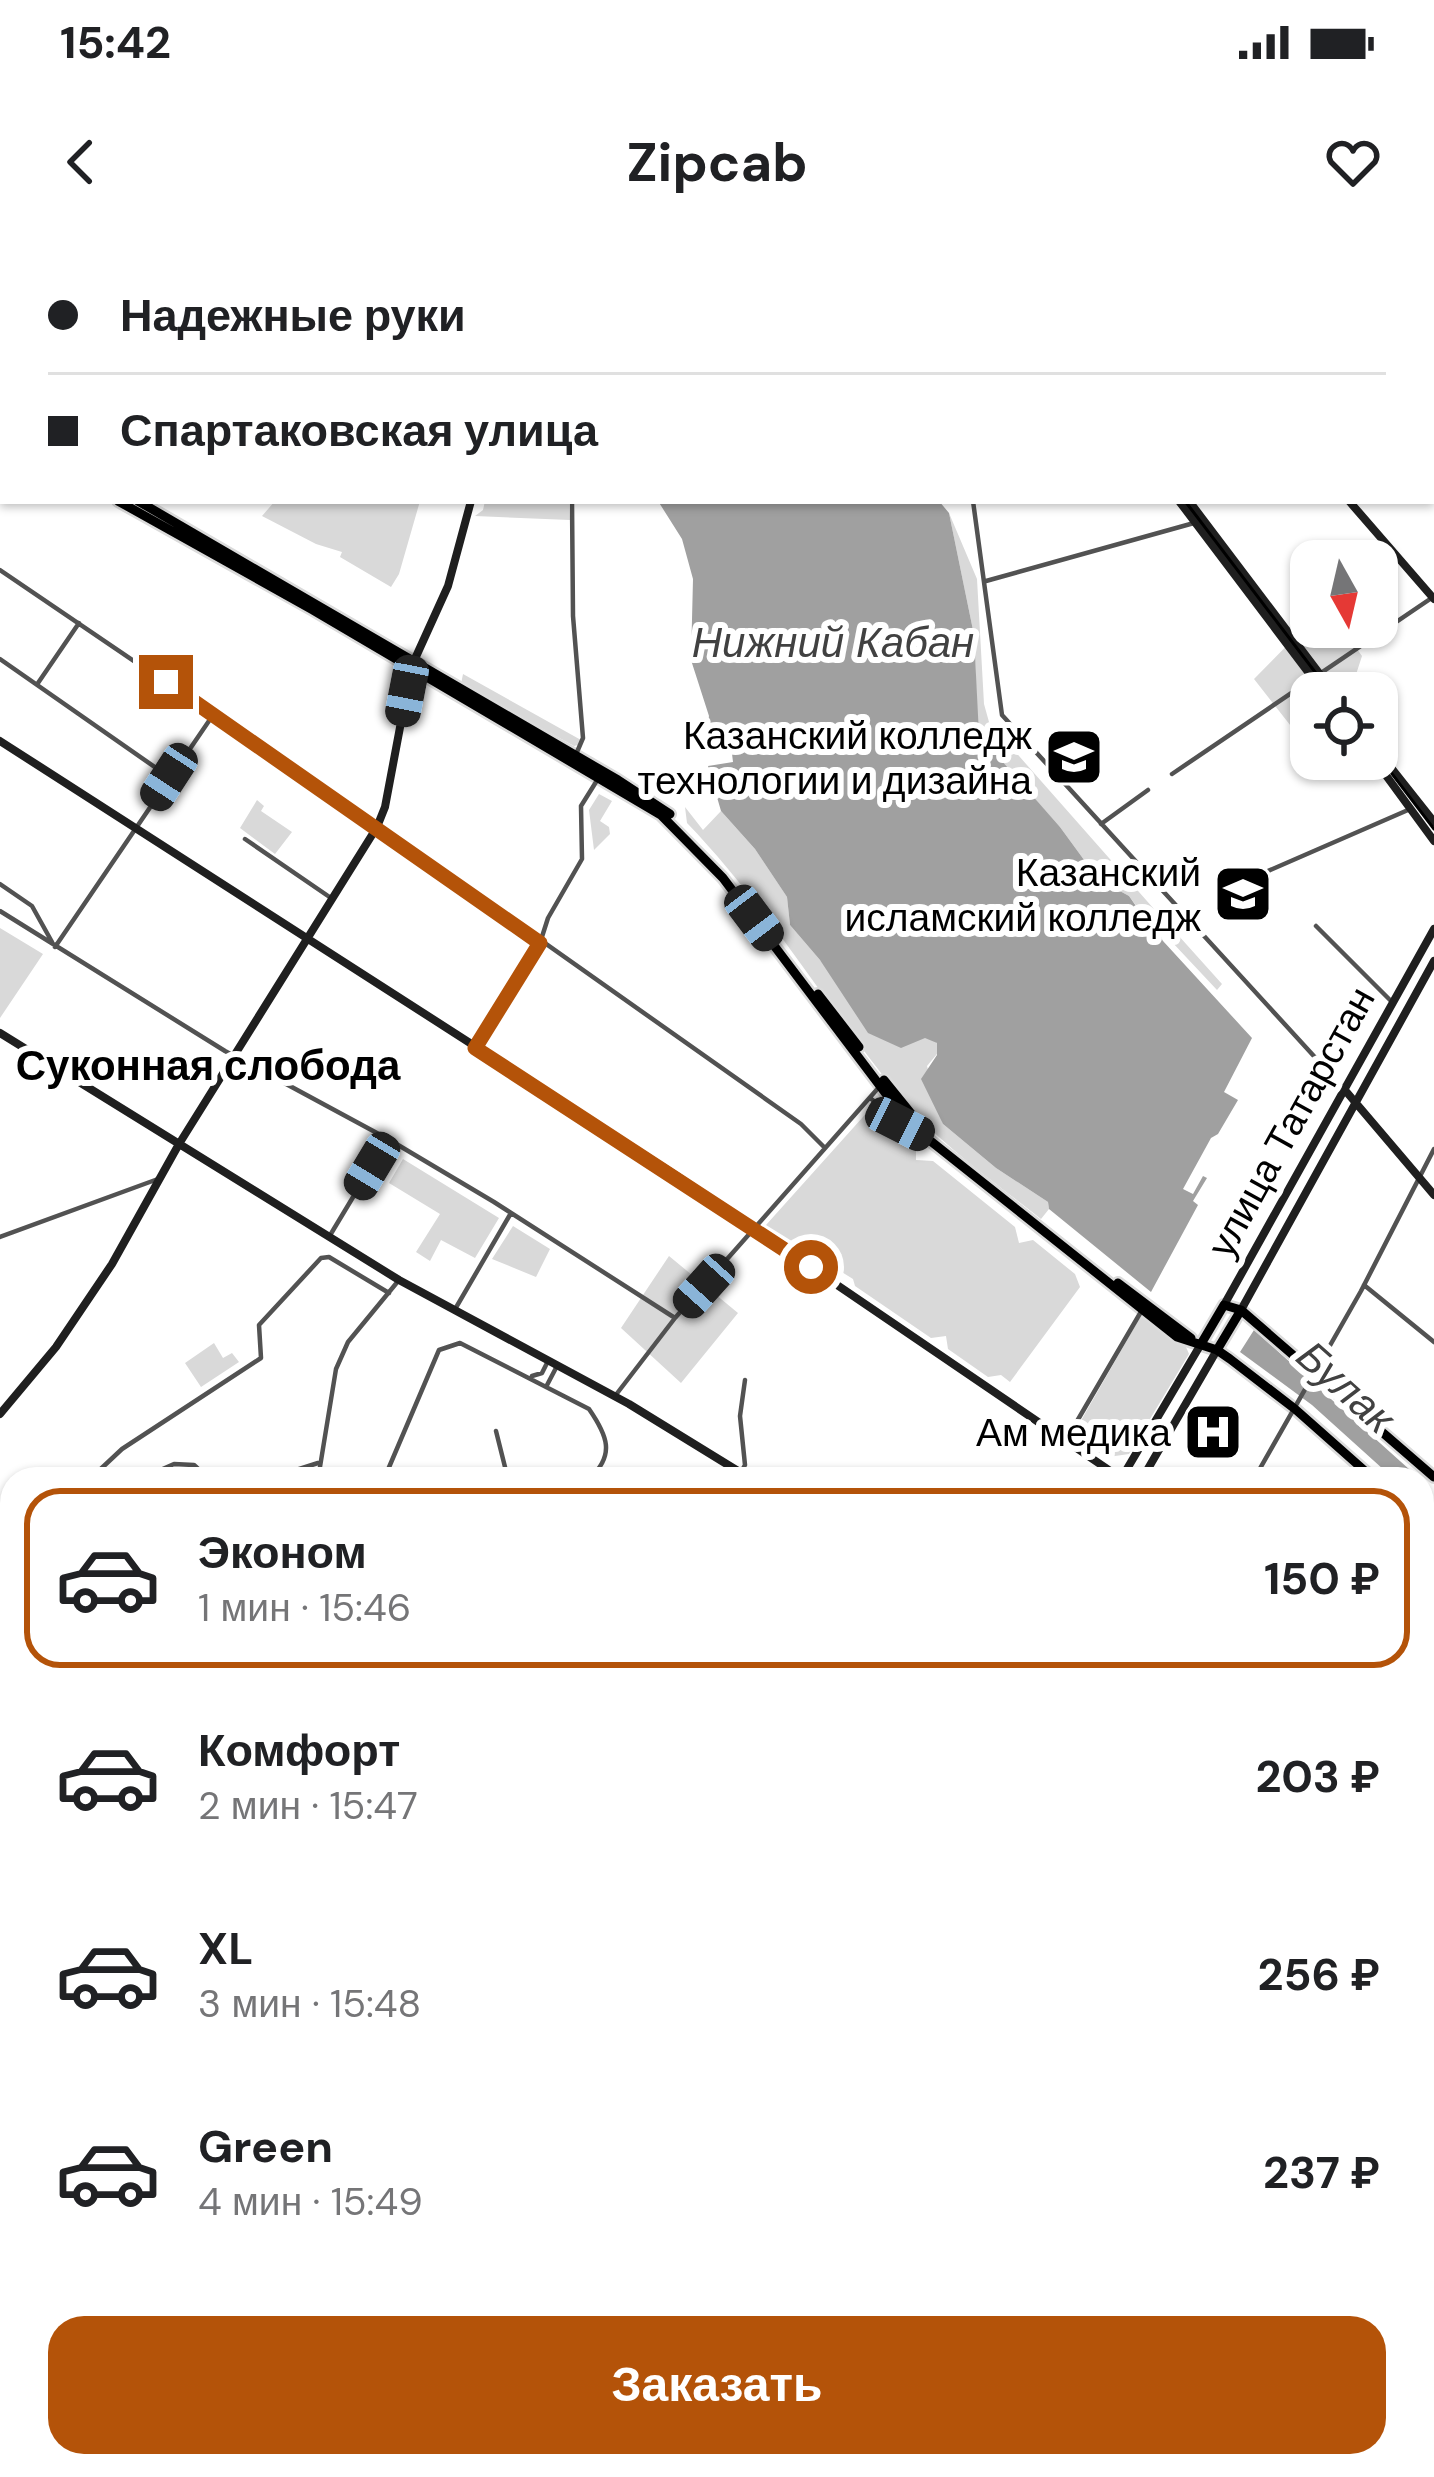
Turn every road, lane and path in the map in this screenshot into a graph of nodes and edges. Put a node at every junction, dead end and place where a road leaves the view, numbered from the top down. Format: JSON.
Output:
{"nodes":[{"id":1,"x":123,"y":504,"type":"edge"},
{"id":2,"x":143,"y":504,"type":"edge"},
{"id":3,"x":470,"y":504,"type":"edge"},
{"id":4,"x":572,"y":504,"type":"edge"},
{"id":5,"x":973,"y":504,"type":"edge"},
{"id":6,"x":1181,"y":504,"type":"edge"},
{"id":7,"x":1191,"y":504,"type":"edge"},
{"id":8,"x":1352,"y":504,"type":"edge"},
{"id":9,"x":1199,"y":521,"type":"junction"},
{"id":10,"x":0,"y":570,"type":"edge"},
{"id":11,"x":986,"y":580,"type":"junction"},
{"id":12,"x":1433,"y":598,"type":"edge"},
{"id":13,"x":79,"y":623,"type":"junction"},
{"id":14,"x":0,"y":658,"type":"edge"},
{"id":15,"x":413,"y":665,"type":"junction"},
{"id":16,"x":1313,"y":672,"type":"edge"},
{"id":17,"x":1322,"y":672,"type":"edge"},
{"id":18,"x":38,"y":683,"type":"junction"},
{"id":19,"x":1290,"y":694,"type":"edge"},
{"id":20,"x":213,"y":715,"type":"junction"},
{"id":21,"x":0,"y":741,"type":"edge"},
{"id":22,"x":576,"y":756,"type":"junction"},
{"id":23,"x":1172,"y":774,"type":"dead end"},
{"id":24,"x":169,"y":777,"type":"junction"},
{"id":25,"x":599,"y":777,"type":"junction"},
{"id":26,"x":1392,"y":780,"type":"edge"},
{"id":27,"x":1397,"y":780,"type":"edge"},
{"id":28,"x":1148,"y":790,"type":"dead end"},
{"id":29,"x":1415,"y":808,"type":"junction"},
{"id":30,"x":1434,"y":822,"type":"edge"},
{"id":31,"x":1101,"y":824,"type":"junction"},
{"id":32,"x":136,"y":827,"type":"junction"},
{"id":33,"x":377,"y":827,"type":"junction"},
{"id":34,"x":245,"y":839,"type":"dead end"},
{"id":35,"x":1434,"y":842,"type":"edge"},
{"id":36,"x":1262,"y":874,"type":"dead end"},
{"id":37,"x":0,"y":884,"type":"edge"},
{"id":38,"x":332,"y":898,"type":"junction"},
{"id":39,"x":0,"y":911,"type":"edge"},
{"id":40,"x":1316,"y":926,"type":"dead end"},
{"id":41,"x":1434,"y":929,"type":"edge"},
{"id":42,"x":307,"y":935,"type":"junction"},
{"id":43,"x":540,"y":943,"type":"junction"},
{"id":44,"x":55,"y":947,"type":"junction"},
{"id":45,"x":1434,"y":961,"type":"edge"},
{"id":46,"x":1392,"y":1002,"type":"junction"},
{"id":47,"x":0,"y":1033,"type":"edge"},
{"id":48,"x":475,"y":1048,"type":"junction"},
{"id":49,"x":235,"y":1057,"type":"junction"},
{"id":50,"x":880,"y":1086,"type":"junction"},
{"id":51,"x":1344,"y":1089,"type":"junction"},
{"id":52,"x":870,"y":1099,"type":"junction"},
{"id":53,"x":1353,"y":1103,"type":"junction"},
{"id":54,"x":922,"y":1135,"type":"junction"},
{"id":55,"x":388,"y":1139,"type":"junction"},
{"id":56,"x":179,"y":1144,"type":"junction"},
{"id":57,"x":824,"y":1147,"type":"junction"},
{"id":58,"x":1434,"y":1149,"type":"edge"},
{"id":59,"x":159,"y":1178,"type":"junction"},
{"id":60,"x":1419,"y":1178,"type":"junction"},
{"id":61,"x":1434,"y":1195,"type":"edge"},
{"id":62,"x":511,"y":1213,"type":"junction"},
{"id":63,"x":754,"y":1228,"type":"junction"},
{"id":64,"x":329,"y":1237,"type":"junction"},
{"id":65,"x":0,"y":1238,"type":"edge"},
{"id":66,"x":399,"y":1280,"type":"junction"},
{"id":67,"x":1364,"y":1285,"type":"junction"},
{"id":68,"x":389,"y":1293,"type":"junction"},
{"id":69,"x":1224,"y":1305,"type":"junction"},
{"id":70,"x":1142,"y":1310,"type":"junction"},
{"id":71,"x":1241,"y":1310,"type":"junction"},
{"id":72,"x":454,"y":1311,"type":"junction"},
{"id":73,"x":675,"y":1318,"type":"junction"},
{"id":74,"x":1434,"y":1342,"type":"edge"},
{"id":75,"x":1201,"y":1344,"type":"junction"},
{"id":76,"x":1217,"y":1350,"type":"junction"},
{"id":77,"x":553,"y":1362,"type":"junction"},
{"id":78,"x":1315,"y":1375,"type":"junction"},
{"id":79,"x":526,"y":1377,"type":"junction"},
{"id":80,"x":745,"y":1380,"type":"dead end"},
{"id":81,"x":546,"y":1388,"type":"junction"},
{"id":82,"x":615,"y":1396,"type":"junction"},
{"id":83,"x":1298,"y":1404,"type":"junction"},
{"id":84,"x":0,"y":1414,"type":"edge"},
{"id":85,"x":496,"y":1431,"type":"dead end"},
{"id":86,"x":1066,"y":1441,"type":"junction"},
{"id":87,"x":318,"y":1463,"type":"junction"},
{"id":88,"x":103,"y":1467,"type":"edge"},
{"id":89,"x":306,"y":1467,"type":"edge"},
{"id":90,"x":318,"y":1467,"type":"edge"},
{"id":91,"x":389,"y":1467,"type":"edge"},
{"id":92,"x":505,"y":1467,"type":"edge"},
{"id":93,"x":601,"y":1467,"type":"edge"},
{"id":94,"x":733,"y":1467,"type":"edge"},
{"id":95,"x":744,"y":1467,"type":"edge"},
{"id":96,"x":1104,"y":1467,"type":"edge"},
{"id":97,"x":1128,"y":1467,"type":"edge"},
{"id":98,"x":1149,"y":1467,"type":"edge"},
{"id":99,"x":1261,"y":1467,"type":"edge"},
{"id":100,"x":1362,"y":1467,"type":"edge"},
{"id":101,"x":1422,"y":1467,"type":"edge"}],
"edges":[{"from":1,"to":15,"type":"main road"},
{"from":2,"to":15,"type":"main road"},
{"from":3,"to":15,"type":"main road"},
{"from":4,"to":22,"type":"street"},
{"from":5,"to":11,"type":"street"},
{"from":6,"to":9,"type":"main road"},
{"from":7,"to":9,"type":"main road"},
{"from":8,"to":12,"type":"main road"},
{"from":9,"to":11,"type":"street"},
{"from":9,"to":16,"type":"main road"},
{"from":10,"to":13,"type":"street"},
{"from":11,"to":31,"type":"street"},
{"from":12,"to":17,"type":"street"},
{"from":13,"to":18,"type":"street"},
{"from":13,"to":20,"type":"street"},
{"from":14,"to":18,"type":"street"},
{"from":15,"to":22,"type":"main road"},
{"from":15,"to":25,"type":"main road"},
{"from":15,"to":33,"type":"main road"},
{"from":18,"to":24,"type":"street"},
{"from":19,"to":23,"type":"street"},
{"from":20,"to":24,"type":"street"},
{"from":20,"to":33,"type":"street"},
{"from":21,"to":32,"type":"main road"},
{"from":22,"to":75,"type":"main road"},
{"from":24,"to":32,"type":"street"},
{"from":25,"to":43,"type":"street"},
{"from":25,"to":50,"type":"main road"},
{"from":26,"to":29,"type":"main road"},
{"from":27,"to":29,"type":"main road"},
{"from":28,"to":31,"type":"street"},
{"from":29,"to":30,"type":"main road"},
{"from":29,"to":35,"type":"main road"},
{"from":29,"to":36,"type":"street"},
{"from":31,"to":51,"type":"street"},
{"from":32,"to":42,"type":"main road"},
{"from":32,"to":44,"type":"street"},
{"from":33,"to":38,"type":"main road"},
{"from":33,"to":43,"type":"street"},
{"from":34,"to":38,"type":"street"},
{"from":37,"to":44,"type":"street"},
{"from":38,"to":42,"type":"main road"},
{"from":39,"to":44,"type":"street"},
{"from":40,"to":46,"type":"street"},
{"from":41,"to":46,"type":"main road","name":"улица Татарстан"},
{"from":42,"to":48,"type":"main road"},
{"from":42,"to":49,"type":"main road"},
{"from":43,"to":48,"type":"street"},
{"from":43,"to":57,"type":"street"},
{"from":44,"to":49,"type":"street"},
{"from":45,"to":53,"type":"main road","name":"улица Татарстан"},
{"from":46,"to":51,"type":"main road","name":"улица Татарстан"},
{"from":47,"to":56,"type":"main road"},
{"from":48,"to":63,"type":"main road"},
{"from":49,"to":55,"type":"street"},
{"from":49,"to":56,"type":"main road"},
{"from":50,"to":52,"type":"street"},
{"from":50,"to":54,"type":"main road"},
{"from":51,"to":53,"type":"main road"},
{"from":51,"to":69,"type":"main road","name":"улица Татарстан"},
{"from":52,"to":54,"type":"street"},
{"from":52,"to":57,"type":"street"},
{"from":53,"to":60,"type":"main road"},
{"from":53,"to":71,"type":"main road","name":"улица Татарстан"},
{"from":54,"to":70,"type":"main road"},
{"from":55,"to":62,"type":"street"},
{"from":55,"to":64,"type":"street"},
{"from":56,"to":59,"type":"main road"},
{"from":56,"to":64,"type":"main road"},
{"from":57,"to":63,"type":"street"},
{"from":58,"to":60,"type":"street"},
{"from":59,"to":65,"type":"street"},
{"from":59,"to":84,"type":"main road"},
{"from":60,"to":61,"type":"main road"},
{"from":60,"to":67,"type":"street"},
{"from":62,"to":72,"type":"street"},
{"from":62,"to":73,"type":"street"},
{"from":63,"to":73,"type":"street"},
{"from":63,"to":86,"type":"main road"},
{"from":64,"to":66,"type":"main road"},
{"from":66,"to":68,"type":"street"},
{"from":66,"to":72,"type":"main road"},
{"from":67,"to":74,"type":"street"},
{"from":67,"to":78,"type":"street"},
{"from":68,"to":87,"type":"street"},
{"from":68,"to":88,"type":"street"},
{"from":69,"to":71,"type":"main road"},
{"from":69,"to":75,"type":"main road","name":"улица Татарстан"},
{"from":70,"to":75,"type":"main road"},
{"from":70,"to":86,"type":"street"},
{"from":71,"to":76,"type":"main road","name":"улица Татарстан"},
{"from":71,"to":78,"type":"main road"},
{"from":72,"to":77,"type":"main road"},
{"from":73,"to":82,"type":"street"},
{"from":75,"to":76,"type":"main road"},
{"from":75,"to":97,"type":"main road"},
{"from":76,"to":83,"type":"main road"},
{"from":76,"to":98,"type":"main road"},
{"from":77,"to":79,"type":"street"},
{"from":77,"to":81,"type":"street"},
{"from":77,"to":82,"type":"main road"},
{"from":78,"to":83,"type":"street"},
{"from":78,"to":101,"type":"main road"},
{"from":79,"to":81,"type":"street"},
{"from":79,"to":91,"type":"street"},
{"from":80,"to":95,"type":"street"},
{"from":81,"to":93,"type":"street"},
{"from":82,"to":94,"type":"main road"},
{"from":83,"to":99,"type":"street"},
{"from":83,"to":100,"type":"main road"},
{"from":85,"to":92,"type":"street"},
{"from":86,"to":96,"type":"main road"},
{"from":87,"to":89,"type":"street"},
{"from":87,"to":90,"type":"street"}]}
